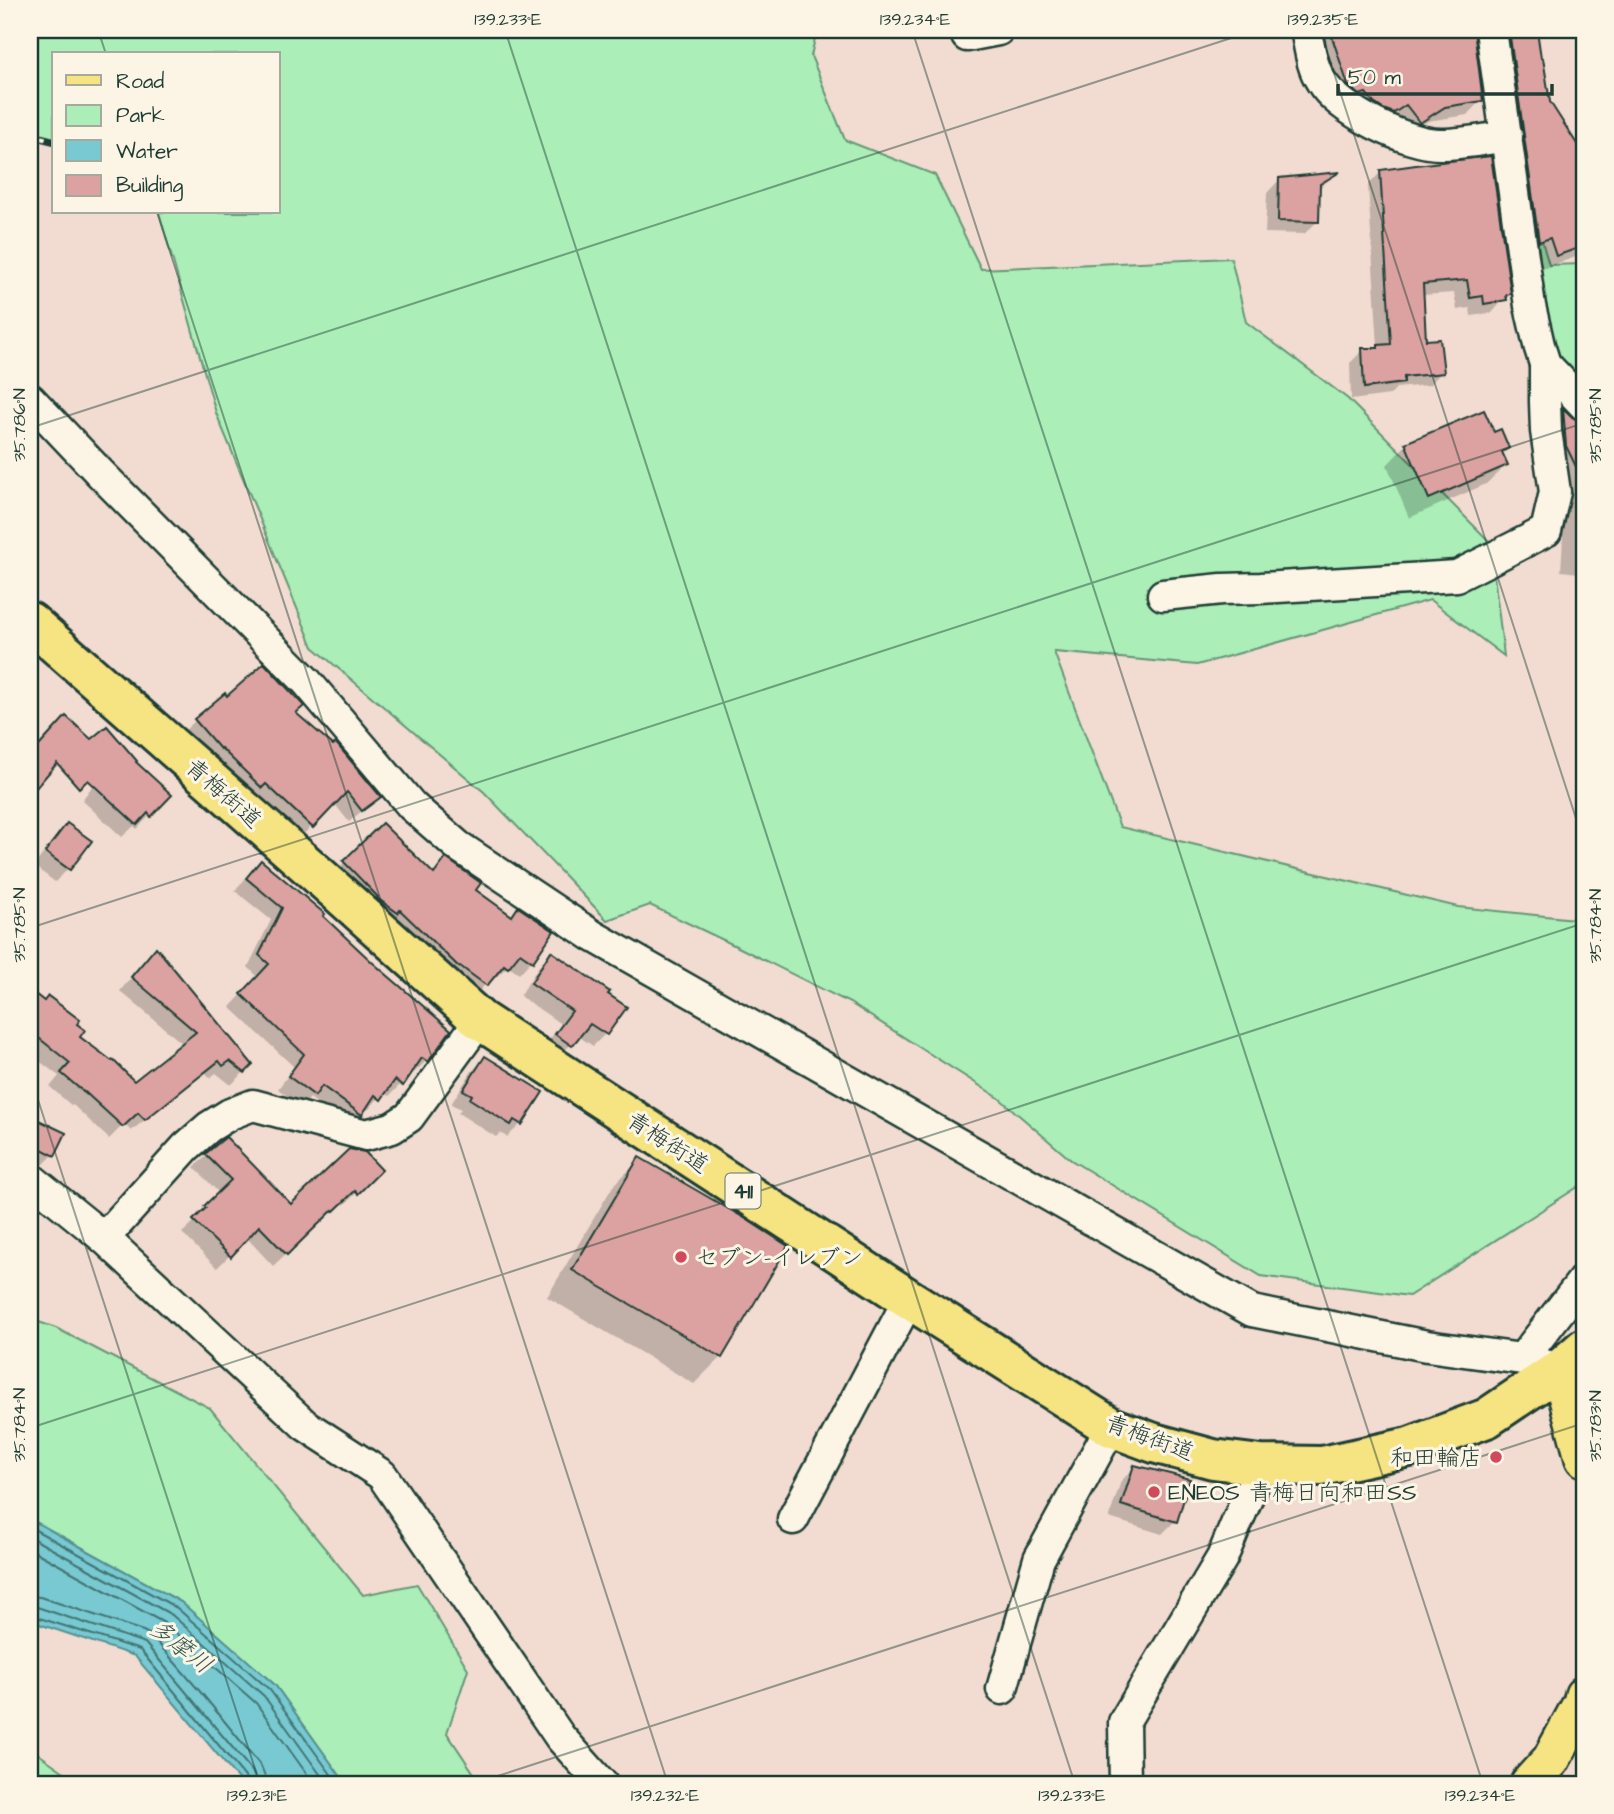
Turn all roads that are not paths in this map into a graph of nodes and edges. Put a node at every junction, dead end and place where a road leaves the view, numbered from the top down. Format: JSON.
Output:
{"nodes":[{"id":1,"x":999,"y":30,"type":"edge"},
{"id":2,"x":1306,"y":30,"type":"edge"},
{"id":3,"x":1491,"y":30,"type":"edge"},
{"id":4,"x":967,"y":36,"type":"dead end"},
{"id":5,"x":1507,"y":136,"type":"junction"},
{"id":6,"x":1545,"y":364,"type":"junction"},
{"id":7,"x":30,"y":399,"type":"edge"},
{"id":8,"x":1584,"y":405,"type":"edge"},
{"id":9,"x":1163,"y":595,"type":"dead end"},
{"id":10,"x":30,"y":622,"type":"edge"},
{"id":11,"x":480,"y":1020,"type":"junction"},
{"id":12,"x":30,"y":1178,"type":"edge"},
{"id":13,"x":104,"y":1238,"type":"junction"},
{"id":14,"x":1584,"y":1279,"type":"edge"},
{"id":15,"x":909,"y":1299,"type":"junction"},
{"id":16,"x":1522,"y":1359,"type":"junction"},
{"id":17,"x":1576,"y":1360,"type":"edge"},
{"id":18,"x":1584,"y":1404,"type":"edge"},
{"id":19,"x":1111,"y":1427,"type":"junction"},
{"id":20,"x":1584,"y":1458,"type":"edge"},
{"id":21,"x":1261,"y":1465,"type":"junction"},
{"id":22,"x":793,"y":1519,"type":"dead end"},
{"id":23,"x":1002,"y":1689,"type":"dead end"},
{"id":24,"x":1584,"y":1695,"type":"edge"},
{"id":25,"x":602,"y":1784,"type":"edge"},
{"id":26,"x":1125,"y":1784,"type":"edge"},
{"id":27,"x":1529,"y":1784,"type":"edge"}],
"edges":[{"from":1,"to":4,"type":"street"},
{"from":2,"to":5,"type":"street"},
{"from":3,"to":5,"type":"street"},
{"from":5,"to":6,"type":"street"},
{"from":6,"to":8,"type":"street"},
{"from":6,"to":9,"type":"street"},
{"from":7,"to":16,"type":"street"},
{"from":10,"to":11,"type":"highway","name":"青梅街道","number":"411"},
{"from":11,"to":13,"type":"street"},
{"from":11,"to":15,"type":"highway","name":"青梅街道","number":"411"},
{"from":12,"to":13,"type":"street"},
{"from":13,"to":25,"type":"street"},
{"from":14,"to":16,"type":"street"},
{"from":15,"to":19,"type":"highway","name":"青梅街道","number":"411"},
{"from":15,"to":22,"type":"street"},
{"from":16,"to":17,"type":"street"},
{"from":17,"to":18,"type":"street"},
{"from":17,"to":20,"type":"main road"},
{"from":17,"to":21,"type":"highway","name":"青梅街道","number":"411"},
{"from":19,"to":21,"type":"highway","name":"青梅街道","number":"411"},
{"from":19,"to":23,"type":"street"},
{"from":21,"to":26,"type":"street"},
{"from":24,"to":27,"type":"main road"}]}
